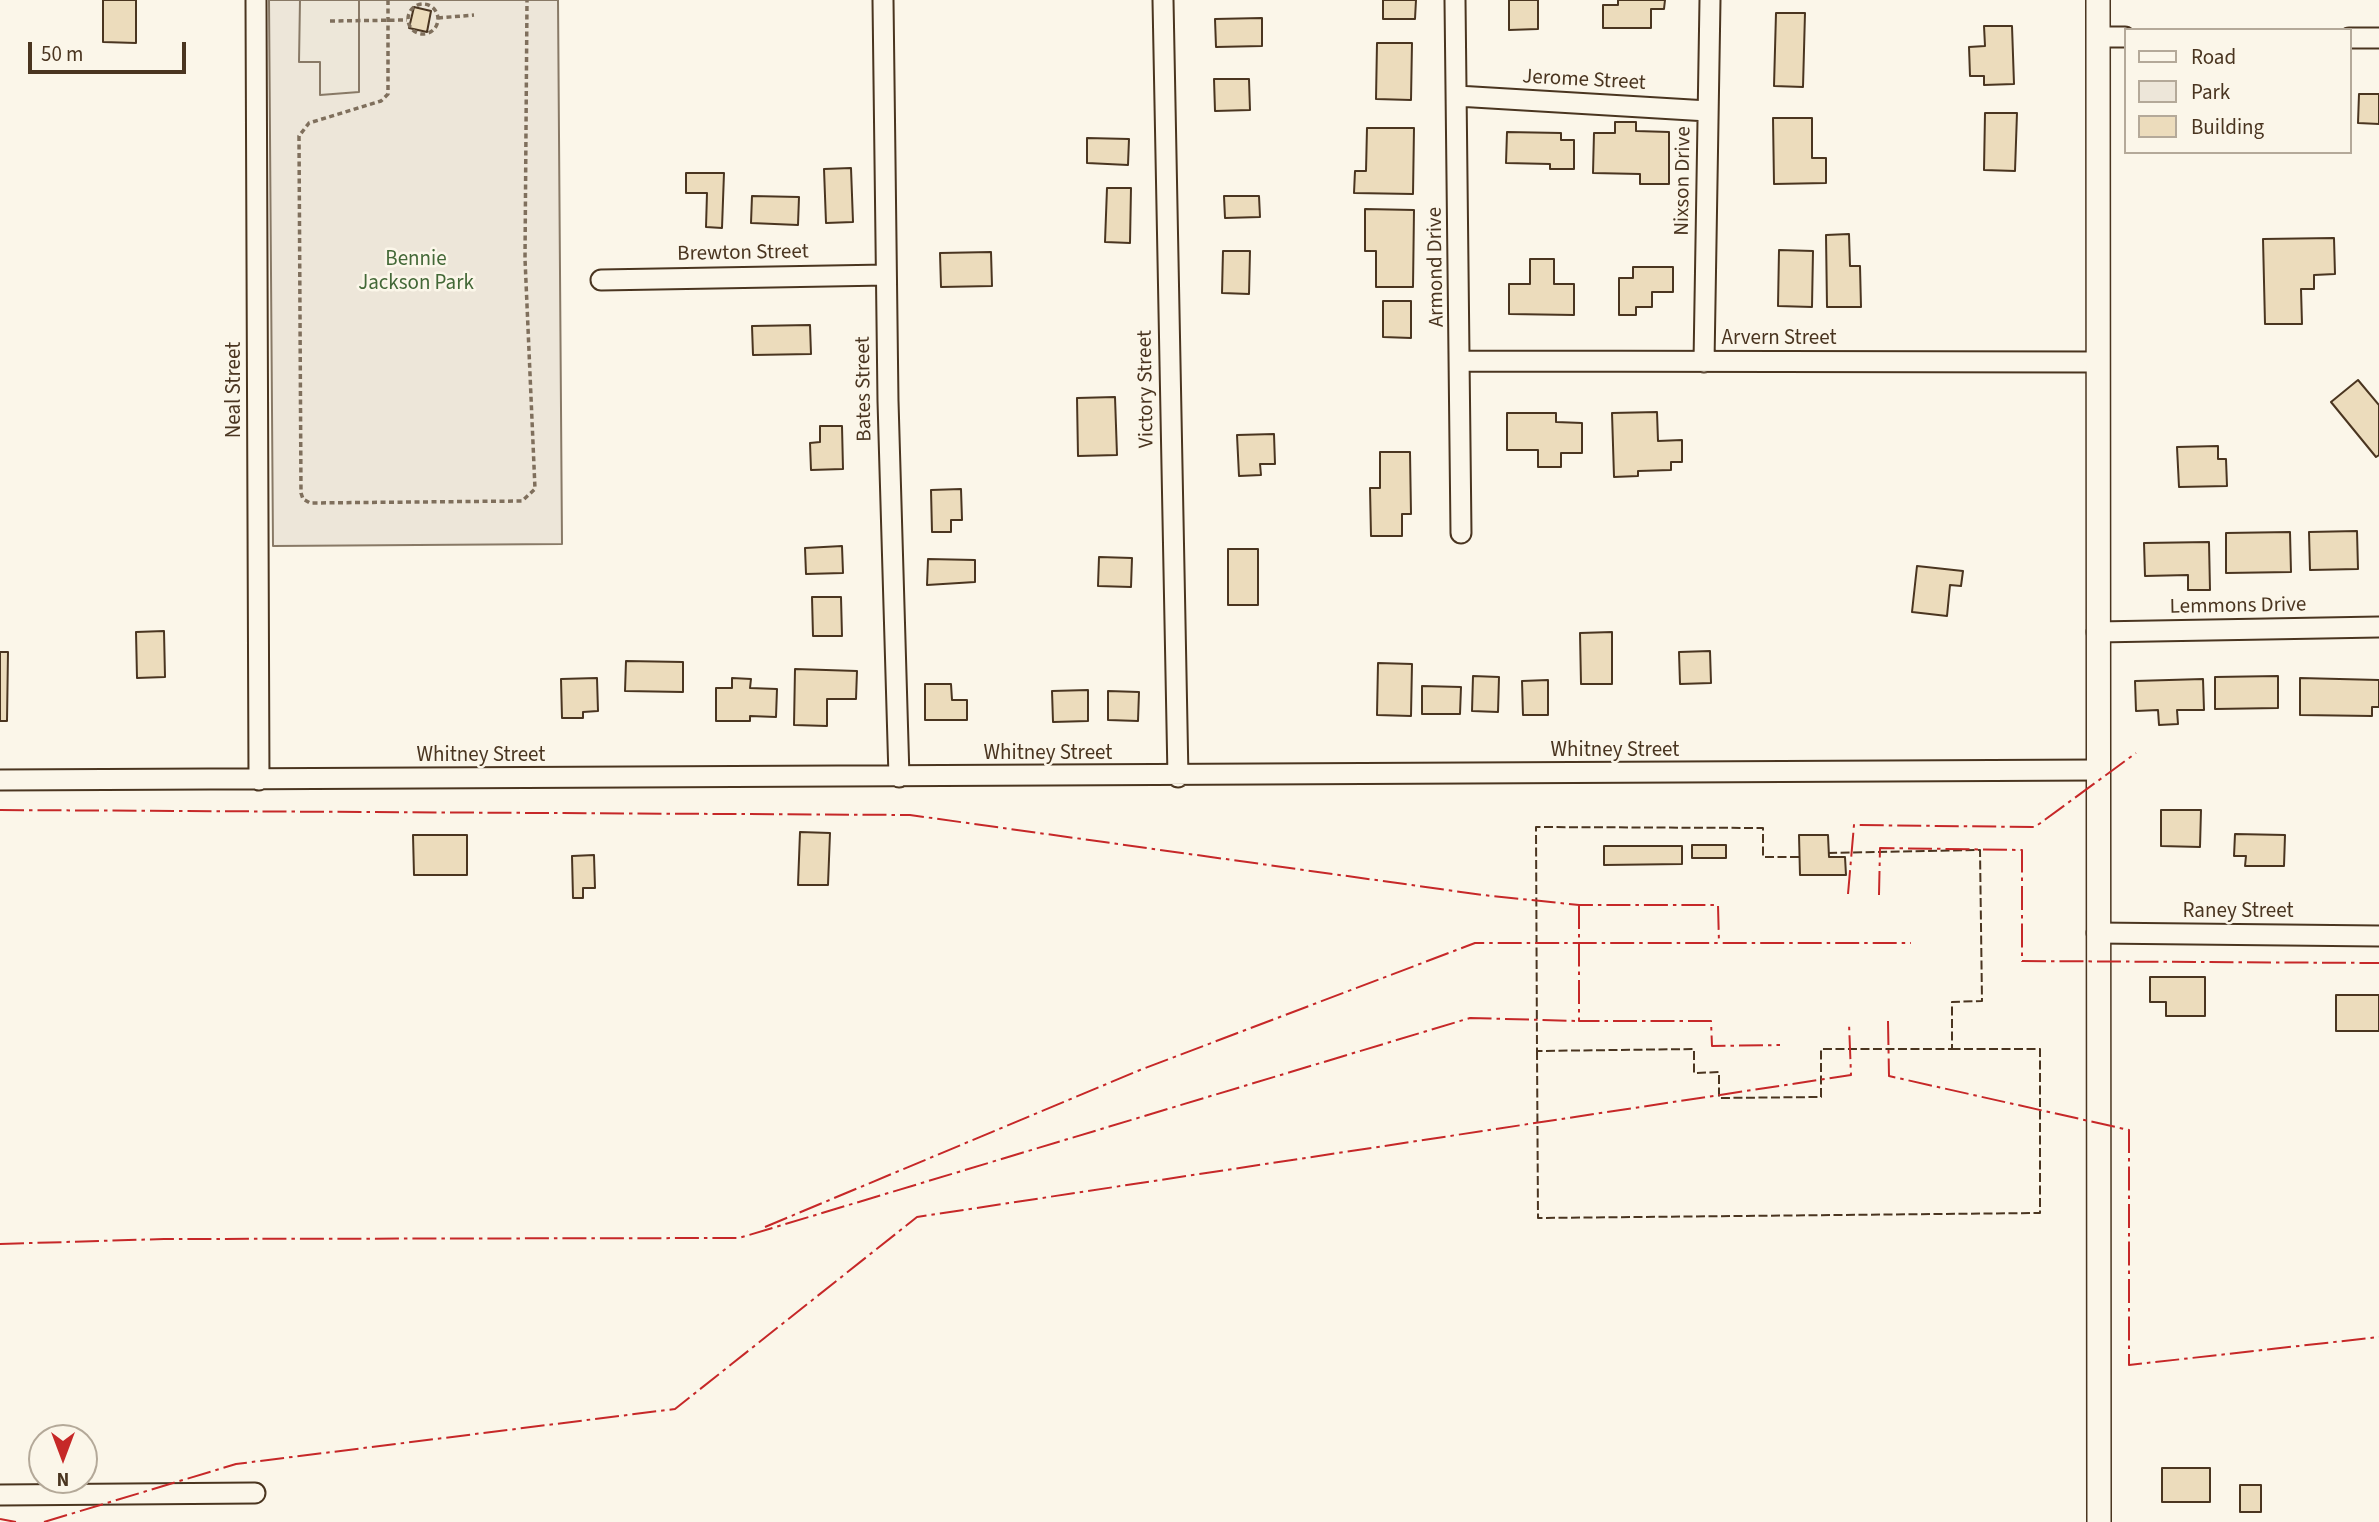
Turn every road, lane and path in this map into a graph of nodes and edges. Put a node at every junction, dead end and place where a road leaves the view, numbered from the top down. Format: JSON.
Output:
{"nodes":[{"id":1,"x":256,"y":0,"type":"edge"},
{"id":2,"x":388,"y":0,"type":"edge"},
{"id":3,"x":527,"y":0,"type":"edge"},
{"id":4,"x":883,"y":0,"type":"edge"},
{"id":5,"x":1163,"y":0,"type":"edge"},
{"id":6,"x":1455,"y":0,"type":"edge"},
{"id":7,"x":1710,"y":0,"type":"edge"},
{"id":8,"x":2098,"y":0,"type":"edge"},
{"id":9,"x":422,"y":2,"type":"edge"},
{"id":10,"x":474,"y":15,"type":"dead end"},
{"id":11,"x":438,"y":18,"type":"junction"},
{"id":12,"x":388,"y":20,"type":"junction"},
{"id":13,"x":407,"y":20,"type":"junction"},
{"id":14,"x":330,"y":21,"type":"dead end"},
{"id":15,"x":2098,"y":37,"type":"junction"},
{"id":16,"x":2124,"y":37,"type":"edge"},
{"id":17,"x":2351,"y":38,"type":"edge"},
{"id":18,"x":2379,"y":38,"type":"edge"},
{"id":19,"x":1457,"y":96,"type":"junction"},
{"id":20,"x":1708,"y":111,"type":"junction"},
{"id":21,"x":887,"y":275,"type":"junction"},
{"id":22,"x":601,"y":280,"type":"dead end"},
{"id":23,"x":1461,"y":361,"type":"junction"},
{"id":24,"x":1704,"y":362,"type":"junction"},
{"id":25,"x":2097,"y":362,"type":"junction"},
{"id":26,"x":1461,"y":533,"type":"dead end"},
{"id":27,"x":2379,"y":627,"type":"edge"},
{"id":28,"x":2097,"y":632,"type":"junction"},
{"id":29,"x":2097,"y":770,"type":"junction"},
{"id":30,"x":899,"y":777,"type":"junction"},
{"id":31,"x":1178,"y":777,"type":"junction"},
{"id":32,"x":0,"y":780,"type":"edge"},
{"id":33,"x":259,"y":780,"type":"junction"},
{"id":34,"x":2097,"y":933,"type":"junction"},
{"id":35,"x":2379,"y":936,"type":"edge"},
{"id":36,"x":255,"y":1493,"type":"dead end"},
{"id":37,"x":0,"y":1495,"type":"edge"},
{"id":38,"x":2099,"y":1522,"type":"edge"}],
"edges":[{"from":1,"to":33,"type":"street","name":"Neal Street"},
{"from":2,"to":12,"type":"path"},
{"from":3,"to":12,"type":"path"},
{"from":4,"to":21,"type":"street","name":"Bates Street"},
{"from":5,"to":31,"type":"street","name":"Victory Street"},
{"from":6,"to":19,"type":"street","name":"Armond Drive"},
{"from":7,"to":20,"type":"street","name":"Nixson Drive"},
{"from":8,"to":15,"type":"street"},
{"from":9,"to":11,"type":"path"},
{"from":9,"to":13,"type":"path"},
{"from":10,"to":11,"type":"path"},
{"from":11,"to":13,"type":"path"},
{"from":12,"to":13,"type":"path"},
{"from":12,"to":14,"type":"path"},
{"from":15,"to":16,"type":"street"},
{"from":15,"to":25,"type":"street"},
{"from":17,"to":18,"type":"street"},
{"from":19,"to":20,"type":"street","name":"Jerome Street"},
{"from":19,"to":23,"type":"street","name":"Armond Drive"},
{"from":20,"to":24,"type":"street","name":"Nixson Drive"},
{"from":21,"to":22,"type":"street","name":"Brewton Street"},
{"from":21,"to":30,"type":"street","name":"Bates Street"},
{"from":23,"to":24,"type":"street","name":"Arvern Street"},
{"from":23,"to":26,"type":"street","name":"Armond Drive"},
{"from":24,"to":25,"type":"street","name":"Arvern Street"},
{"from":25,"to":28,"type":"street"},
{"from":27,"to":28,"type":"street","name":"Lemmons Drive"},
{"from":28,"to":29,"type":"street"},
{"from":29,"to":31,"type":"street","name":"Whitney Street"},
{"from":29,"to":34,"type":"street"},
{"from":30,"to":31,"type":"street","name":"Whitney Street"},
{"from":30,"to":33,"type":"street","name":"Whitney Street"},
{"from":32,"to":33,"type":"street","name":"Whitney Street"},
{"from":34,"to":35,"type":"street","name":"Raney Street"},
{"from":34,"to":38,"type":"street"},
{"from":36,"to":37,"type":"street"}]}
